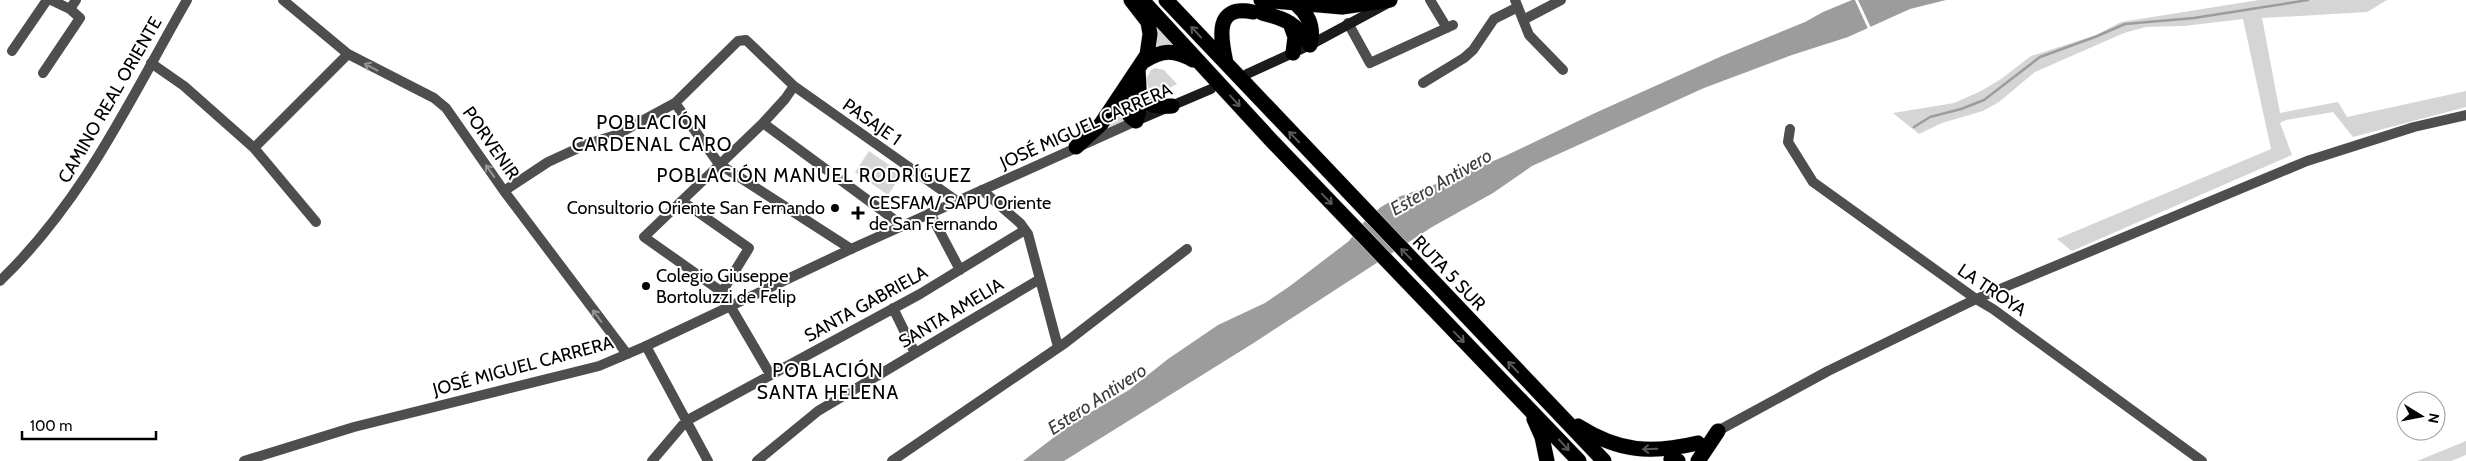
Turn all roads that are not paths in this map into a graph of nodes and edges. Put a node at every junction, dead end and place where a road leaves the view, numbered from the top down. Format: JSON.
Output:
{"nodes":[{"id":1,"x":49,"y":0,"type":"edge"},
{"id":2,"x":76,"y":0,"type":"edge"},
{"id":3,"x":187,"y":0,"type":"edge"},
{"id":4,"x":283,"y":0,"type":"edge"},
{"id":5,"x":1131,"y":0,"type":"edge"},
{"id":6,"x":1142,"y":0,"type":"edge"},
{"id":7,"x":1166,"y":0,"type":"edge"},
{"id":8,"x":1392,"y":0,"type":"edge"},
{"id":9,"x":1430,"y":0,"type":"edge"},
{"id":10,"x":1561,"y":0,"type":"edge"},
{"id":11,"x":1297,"y":4,"type":"junction"},
{"id":12,"x":1517,"y":4,"type":"edge"},
{"id":13,"x":1259,"y":8,"type":"edge"},
{"id":14,"x":70,"y":9,"type":"junction"},
{"id":15,"x":1523,"y":20,"type":"junction"},
{"id":16,"x":1290,"y":22,"type":"junction"},
{"id":17,"x":1348,"y":23,"type":"junction"},
{"id":18,"x":1310,"y":45,"type":"junction"},
{"id":19,"x":12,"y":52,"type":"dead end"},
{"id":20,"x":1293,"y":53,"type":"junction"},
{"id":21,"x":348,"y":54,"type":"junction"},
{"id":22,"x":151,"y":63,"type":"junction"},
{"id":23,"x":1141,"y":65,"type":"junction"},
{"id":24,"x":1202,"y":65,"type":"junction"},
{"id":25,"x":1226,"y":65,"type":"junction"},
{"id":26,"x":1563,"y":70,"type":"dead end"},
{"id":27,"x":43,"y":73,"type":"dead end"},
{"id":28,"x":1248,"y":74,"type":"dead end"},
{"id":29,"x":1423,"y":83,"type":"dead end"},
{"id":30,"x":794,"y":86,"type":"junction"},
{"id":31,"x":1132,"y":89,"type":"junction"},
{"id":32,"x":1211,"y":89,"type":"dead end"},
{"id":33,"x":676,"y":103,"type":"junction"},
{"id":34,"x":1172,"y":106,"type":"junction"},
{"id":35,"x":2466,"y":115,"type":"edge"},
{"id":36,"x":1136,"y":121,"type":"junction"},
{"id":37,"x":763,"y":123,"type":"junction"},
{"id":38,"x":1790,"y":129,"type":"dead end"},
{"id":39,"x":1076,"y":147,"type":"junction"},
{"id":40,"x":254,"y":148,"type":"junction"},
{"id":41,"x":719,"y":164,"type":"junction"},
{"id":42,"x":982,"y":190,"type":"junction"},
{"id":43,"x":504,"y":191,"type":"junction"},
{"id":44,"x":682,"y":201,"type":"junction"},
{"id":45,"x":957,"y":201,"type":"junction"},
{"id":46,"x":930,"y":213,"type":"junction"},
{"id":47,"x":316,"y":222,"type":"dead end"},
{"id":48,"x":903,"y":226,"type":"junction"},
{"id":49,"x":1026,"y":230,"type":"junction"},
{"id":50,"x":851,"y":249,"type":"junction"},
{"id":51,"x":1187,"y":249,"type":"dead end"},
{"id":52,"x":960,"y":270,"type":"junction"},
{"id":53,"x":1040,"y":279,"type":"junction"},
{"id":54,"x":0,"y":281,"type":"edge"},
{"id":55,"x":722,"y":292,"type":"junction"},
{"id":56,"x":1976,"y":299,"type":"junction"},
{"id":57,"x":731,"y":305,"type":"junction"},
{"id":58,"x":894,"y":308,"type":"junction"},
{"id":59,"x":646,"y":346,"type":"junction"},
{"id":60,"x":1058,"y":347,"type":"junction"},
{"id":61,"x":915,"y":353,"type":"junction"},
{"id":62,"x":627,"y":354,"type":"junction"},
{"id":63,"x":770,"y":374,"type":"junction"},
{"id":64,"x":1546,"y":402,"type":"junction"},
{"id":65,"x":1526,"y":404,"type":"junction"},
{"id":66,"x":686,"y":421,"type":"junction"},
{"id":67,"x":1718,"y":431,"type":"junction"},
{"id":68,"x":1698,"y":443,"type":"junction"},
{"id":69,"x":244,"y":461,"type":"edge"},
{"id":70,"x":652,"y":461,"type":"edge"},
{"id":71,"x":708,"y":461,"type":"edge"},
{"id":72,"x":757,"y":461,"type":"edge"},
{"id":73,"x":892,"y":461,"type":"edge"},
{"id":74,"x":1547,"y":461,"type":"edge"},
{"id":75,"x":1579,"y":461,"type":"edge"},
{"id":76,"x":1604,"y":461,"type":"edge"},
{"id":77,"x":1673,"y":461,"type":"edge"},
{"id":78,"x":1698,"y":461,"type":"edge"},
{"id":79,"x":2202,"y":461,"type":"edge"}],
"edges":[{"from":1,"to":14,"type":"street"},
{"from":1,"to":19,"type":"street"},
{"from":2,"to":14,"type":"street"},
{"from":3,"to":22,"type":"street","name":"CAMINO REAL ORIENTE"},
{"from":4,"to":21,"type":"street","name":"PORVENIR"},
{"from":5,"to":23,"type":"highway"},
{"from":6,"to":24,"type":"highway","name":"RUTA 5 SUR"},
{"from":25,"to":7,"type":"highway","name":"RUTA 5 SUR","one_way":true},
{"from":8,"to":11,"type":"highway"},
{"from":8,"to":17,"type":"main road"},
{"from":9,"to":17,"type":"street"},
{"from":10,"to":15,"type":"street"},
{"from":11,"to":13,"type":"highway"},
{"from":11,"to":18,"type":"highway"},
{"from":12,"to":15,"type":"street"},
{"from":12,"to":29,"type":"street"},
{"from":13,"to":16,"type":"highway"},
{"from":13,"to":25,"type":"highway"},
{"from":14,"to":27,"type":"street"},
{"from":15,"to":26,"type":"street"},
{"from":16,"to":18,"type":"highway"},
{"from":16,"to":20,"type":"highway"},
{"from":17,"to":18,"type":"main road"},
{"from":18,"to":20,"type":"main road"},
{"from":20,"to":28,"type":"main road"},
{"from":21,"to":40,"type":"street"},
{"from":43,"to":21,"type":"street","name":"PORVENIR","one_way":true},
{"from":22,"to":40,"type":"street"},
{"from":22,"to":54,"type":"street","name":"CAMINO REAL ORIENTE"},
{"from":23,"to":24,"type":"highway"},
{"from":23,"to":31,"type":"highway"},
{"from":24,"to":65,"type":"highway","name":"RUTA 5 SUR","one_way":true},
{"from":64,"to":25,"type":"highway","name":"RUTA 5 SUR","one_way":true},
{"from":30,"to":33,"type":"street","name":"PASAJE 1"},
{"from":30,"to":37,"type":"street"},
{"from":30,"to":45,"type":"street","name":"PASAJE 1"},
{"from":31,"to":34,"type":"highway"},
{"from":31,"to":36,"type":"highway"},
{"from":31,"to":39,"type":"highway"},
{"from":32,"to":34,"type":"main road","name":"JOSÉ MIGUEL CARRERA"},
{"from":33,"to":41,"type":"street"},
{"from":33,"to":43,"type":"street"},
{"from":34,"to":36,"type":"main road","name":"JOSÉ MIGUEL CARRERA"},
{"from":35,"to":56,"type":"street"},
{"from":36,"to":39,"type":"street","name":"JOSÉ MIGUEL CARRERA"},
{"from":37,"to":41,"type":"street"},
{"from":37,"to":48,"type":"street"},
{"from":38,"to":56,"type":"street","name":"LA TROYA"},
{"from":39,"to":42,"type":"street","name":"JOSÉ MIGUEL CARRERA"},
{"from":40,"to":47,"type":"street"},
{"from":41,"to":44,"type":"street"},
{"from":41,"to":50,"type":"street"},
{"from":42,"to":45,"type":"street","name":"JOSÉ MIGUEL CARRERA"},
{"from":42,"to":49,"type":"street"},
{"from":62,"to":43,"type":"street","name":"PORVENIR","one_way":true},
{"from":44,"to":55,"type":"street"},
{"from":44,"to":55,"type":"street"},
{"from":45,"to":46,"type":"street","name":"JOSÉ MIGUEL CARRERA"},
{"from":46,"to":48,"type":"street","name":"JOSÉ MIGUEL CARRERA"},
{"from":46,"to":52,"type":"street"},
{"from":48,"to":50,"type":"street","name":"JOSÉ MIGUEL CARRERA"},
{"from":49,"to":52,"type":"street","name":"SANTA GABRIELA"},
{"from":49,"to":53,"type":"street"},
{"from":50,"to":57,"type":"street","name":"JOSÉ MIGUEL CARRERA"},
{"from":51,"to":60,"type":"street"},
{"from":52,"to":58,"type":"street","name":"SANTA GABRIELA"},
{"from":53,"to":60,"type":"street"},
{"from":53,"to":61,"type":"street","name":"SANTA AMELIA"},
{"from":55,"to":57,"type":"street"},
{"from":56,"to":67,"type":"street"},
{"from":56,"to":79,"type":"street","name":"LA TROYA"},
{"from":57,"to":59,"type":"street","name":"JOSÉ MIGUEL CARRERA"},
{"from":57,"to":63,"type":"street"},
{"from":58,"to":61,"type":"street"},
{"from":58,"to":63,"type":"street","name":"SANTA GABRIELA"},
{"from":59,"to":62,"type":"street","name":"JOSÉ MIGUEL CARRERA"},
{"from":59,"to":66,"type":"street"},
{"from":60,"to":73,"type":"street"},
{"from":61,"to":72,"type":"street","name":"SANTA AMELIA"},
{"from":62,"to":69,"type":"street","name":"JOSÉ MIGUEL CARRERA"},
{"from":63,"to":66,"type":"street","name":"SANTA GABRIELA"},
{"from":68,"to":64,"type":"highway","one_way":true},
{"from":64,"to":76,"type":"highway","name":"RUTA 5 SUR"},
{"from":65,"to":74,"type":"highway"},
{"from":65,"to":75,"type":"highway","name":"RUTA 5 SUR","one_way":true},
{"from":66,"to":70,"type":"street","name":"SANTA GABRIELA"},
{"from":66,"to":71,"type":"street"},
{"from":67,"to":68,"type":"street"},
{"from":67,"to":78,"type":"highway"},
{"from":68,"to":77,"type":"street"}]}
